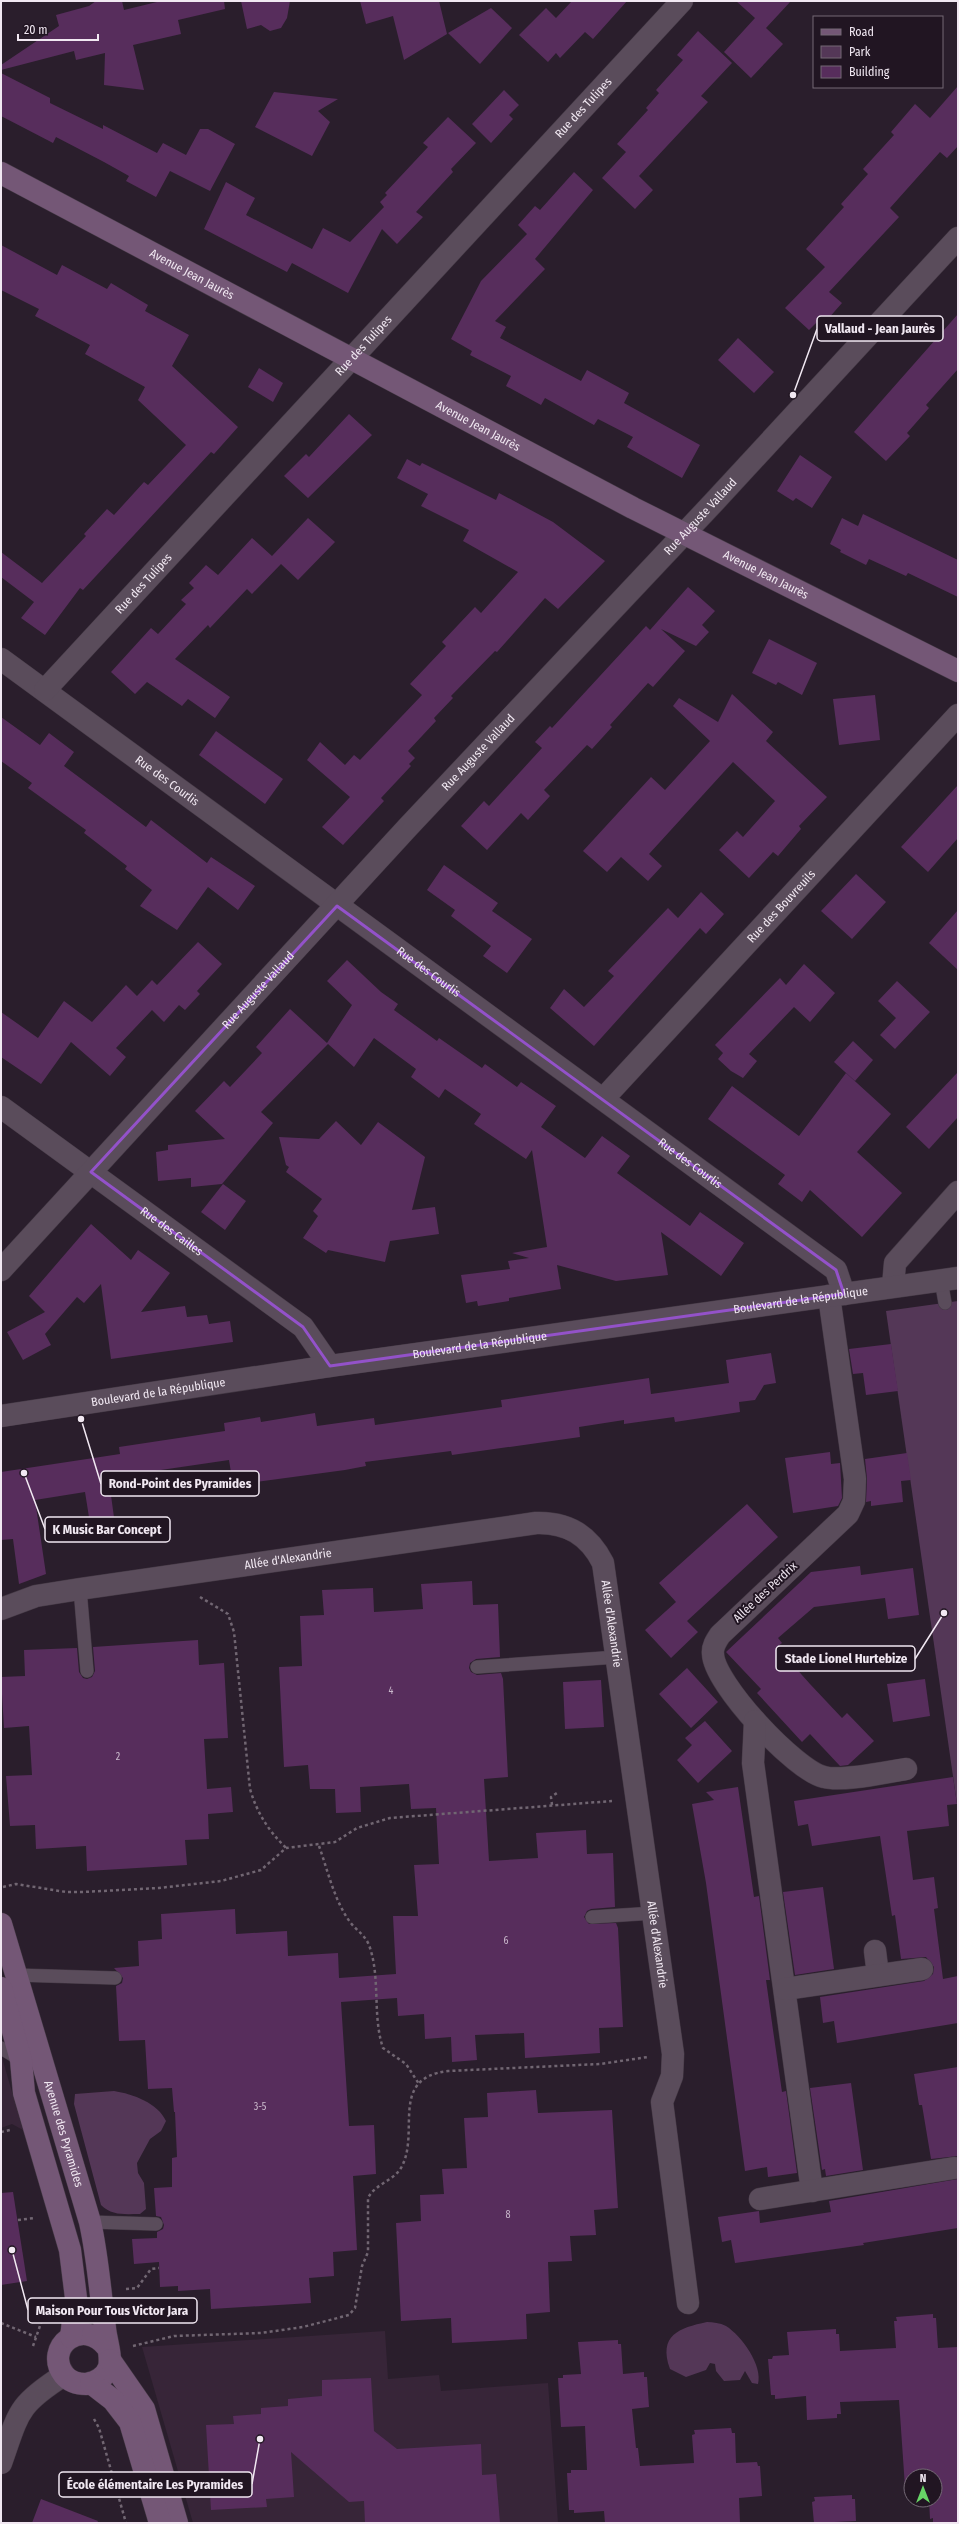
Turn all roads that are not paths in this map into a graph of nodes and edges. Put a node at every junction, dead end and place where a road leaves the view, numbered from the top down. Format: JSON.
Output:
{"nodes":[{"id":1,"x":682,"y":1,"type":"edge"},
{"id":2,"x":1,"y":174,"type":"edge"},
{"id":3,"x":958,"y":238,"type":"edge"},
{"id":4,"x":351,"y":359,"type":"junction"},
{"id":5,"x":684,"y":533,"type":"junction"},
{"id":6,"x":1,"y":658,"type":"edge"},
{"id":7,"x":958,"y":671,"type":"edge"},
{"id":8,"x":45,"y":690,"type":"junction"},
{"id":9,"x":958,"y":715,"type":"edge"},
{"id":10,"x":337,"y":906,"type":"junction"},
{"id":11,"x":604,"y":1098,"type":"junction"},
{"id":12,"x":1,"y":1107,"type":"edge"},
{"id":13,"x":91,"y":1172,"type":"junction"},
{"id":14,"x":958,"y":1192,"type":"edge"},
{"id":15,"x":1,"y":1270,"type":"edge"},
{"id":16,"x":950,"y":1279,"type":"edge"},
{"id":17,"x":893,"y":1286,"type":"junction"},
{"id":18,"x":837,"y":1295,"type":"junction"},
{"id":19,"x":945,"y":1303,"type":"dead end"},
{"id":20,"x":330,"y":1366,"type":"junction"},
{"id":21,"x":1,"y":1416,"type":"edge"},
{"id":22,"x":80,"y":1589,"type":"junction"},
{"id":23,"x":1,"y":1609,"type":"edge"},
{"id":24,"x":617,"y":1657,"type":"junction"},
{"id":25,"x":477,"y":1667,"type":"dead end"},
{"id":26,"x":87,"y":1671,"type":"dead end"},
{"id":27,"x":755,"y":1721,"type":"junction"},
{"id":28,"x":906,"y":1769,"type":"dead end"},
{"id":29,"x":654,"y":1913,"type":"junction"},
{"id":30,"x":592,"y":1917,"type":"dead end"},
{"id":31,"x":1,"y":1924,"type":"edge"},
{"id":32,"x":875,"y":1951,"type":"dead end"},
{"id":33,"x":922,"y":1969,"type":"dead end"},
{"id":34,"x":878,"y":1975,"type":"junction"},
{"id":35,"x":115,"y":1978,"type":"dead end"},
{"id":36,"x":9,"y":1982,"type":"edge"},
{"id":37,"x":785,"y":1989,"type":"junction"},
{"id":38,"x":1,"y":2048,"type":"edge"},
{"id":39,"x":21,"y":2060,"type":"junction"},
{"id":40,"x":954,"y":2168,"type":"dead end"},
{"id":41,"x":812,"y":2192,"type":"junction"},
{"id":42,"x":760,"y":2200,"type":"dead end"},
{"id":43,"x":90,"y":2222,"type":"junction"},
{"id":44,"x":156,"y":2224,"type":"dead end"},
{"id":45,"x":688,"y":2303,"type":"dead end"},
{"id":46,"x":71,"y":2337,"type":"junction"},
{"id":47,"x":109,"y":2354,"type":"junction"},
{"id":48,"x":64,"y":2375,"type":"junction"},
{"id":49,"x":91,"y":2383,"type":"junction"},
{"id":50,"x":1,"y":2463,"type":"edge"},
{"id":51,"x":160,"y":2523,"type":"edge"},
{"id":52,"x":177,"y":2523,"type":"edge"}],
"edges":[{"from":1,"to":4,"type":"street","name":"Rue des Tulipes"},
{"from":2,"to":4,"type":"main road","name":"Avenue Jean Jaurès"},
{"from":3,"to":5,"type":"street","name":"Rue Auguste Vallaud"},
{"from":4,"to":5,"type":"main road","name":"Avenue Jean Jaurès"},
{"from":4,"to":8,"type":"street","name":"Rue des Tulipes"},
{"from":5,"to":7,"type":"main road","name":"Avenue Jean Jaurès"},
{"from":5,"to":10,"type":"street","name":"Rue Auguste Vallaud"},
{"from":6,"to":8,"type":"street","name":"Rue des Courlis"},
{"from":8,"to":10,"type":"street","name":"Rue des Courlis"},
{"from":9,"to":11,"type":"street","name":"Rue des Bouvreuils"},
{"from":10,"to":11,"type":"street","name":"Rue des Courlis"},
{"from":10,"to":13,"type":"street","name":"Rue Auguste Vallaud"},
{"from":11,"to":18,"type":"street","name":"Rue des Courlis"},
{"from":12,"to":13,"type":"street","name":"Rue des Cailles"},
{"from":13,"to":15,"type":"street","name":"Rue Auguste Vallaud"},
{"from":13,"to":20,"type":"street","name":"Rue des Cailles"},
{"from":14,"to":17,"type":"street"},
{"from":16,"to":17,"type":"street","name":"Boulevard de la République"},
{"from":16,"to":19,"type":"lane"},
{"from":17,"to":18,"type":"street","name":"Boulevard de la République"},
{"from":18,"to":20,"type":"street","name":"Boulevard de la République"},
{"from":18,"to":27,"type":"street","name":"Allée des Perdrix"},
{"from":20,"to":21,"type":"street","name":"Boulevard de la République"},
{"from":22,"to":23,"type":"street","name":"Allée d'Alexandrie"},
{"from":22,"to":24,"type":"street","name":"Allée d'Alexandrie"},
{"from":22,"to":26,"type":"lane"},
{"from":24,"to":25,"type":"lane"},
{"from":24,"to":29,"type":"street","name":"Allée d'Alexandrie"},
{"from":27,"to":28,"type":"street","name":"Allée des Perdrix"},
{"from":27,"to":37,"type":"street"},
{"from":29,"to":30,"type":"lane"},
{"from":29,"to":45,"type":"street","name":"Allée d'Alexandrie"},
{"from":31,"to":36,"type":"main road","name":"Avenue des Pyramides"},
{"from":32,"to":34,"type":"street"},
{"from":33,"to":34,"type":"street"},
{"from":34,"to":37,"type":"street"},
{"from":35,"to":36,"type":"lane"},
{"from":36,"to":39,"type":"main road","name":"Avenue des Pyramides"},
{"from":36,"to":43,"type":"main road","name":"Avenue des Pyramides"},
{"from":37,"to":41,"type":"street"},
{"from":38,"to":39,"type":"lane"},
{"from":39,"to":46,"type":"main road","name":"Avenue des Pyramides"},
{"from":40,"to":41,"type":"street"},
{"from":41,"to":42,"type":"street"},
{"from":43,"to":44,"type":"lane"},
{"from":43,"to":47,"type":"main road","name":"Avenue des Pyramides"},
{"from":46,"to":47,"type":"main road","name":"Avenue des Pyramides"},
{"from":46,"to":48,"type":"main road","name":"Avenue des Pyramides"},
{"from":47,"to":49,"type":"main road"},
{"from":47,"to":52,"type":"main road","name":"Avenue des Pyramides"},
{"from":48,"to":49,"type":"main road"},
{"from":48,"to":50,"type":"street"},
{"from":49,"to":51,"type":"main road"}]}
